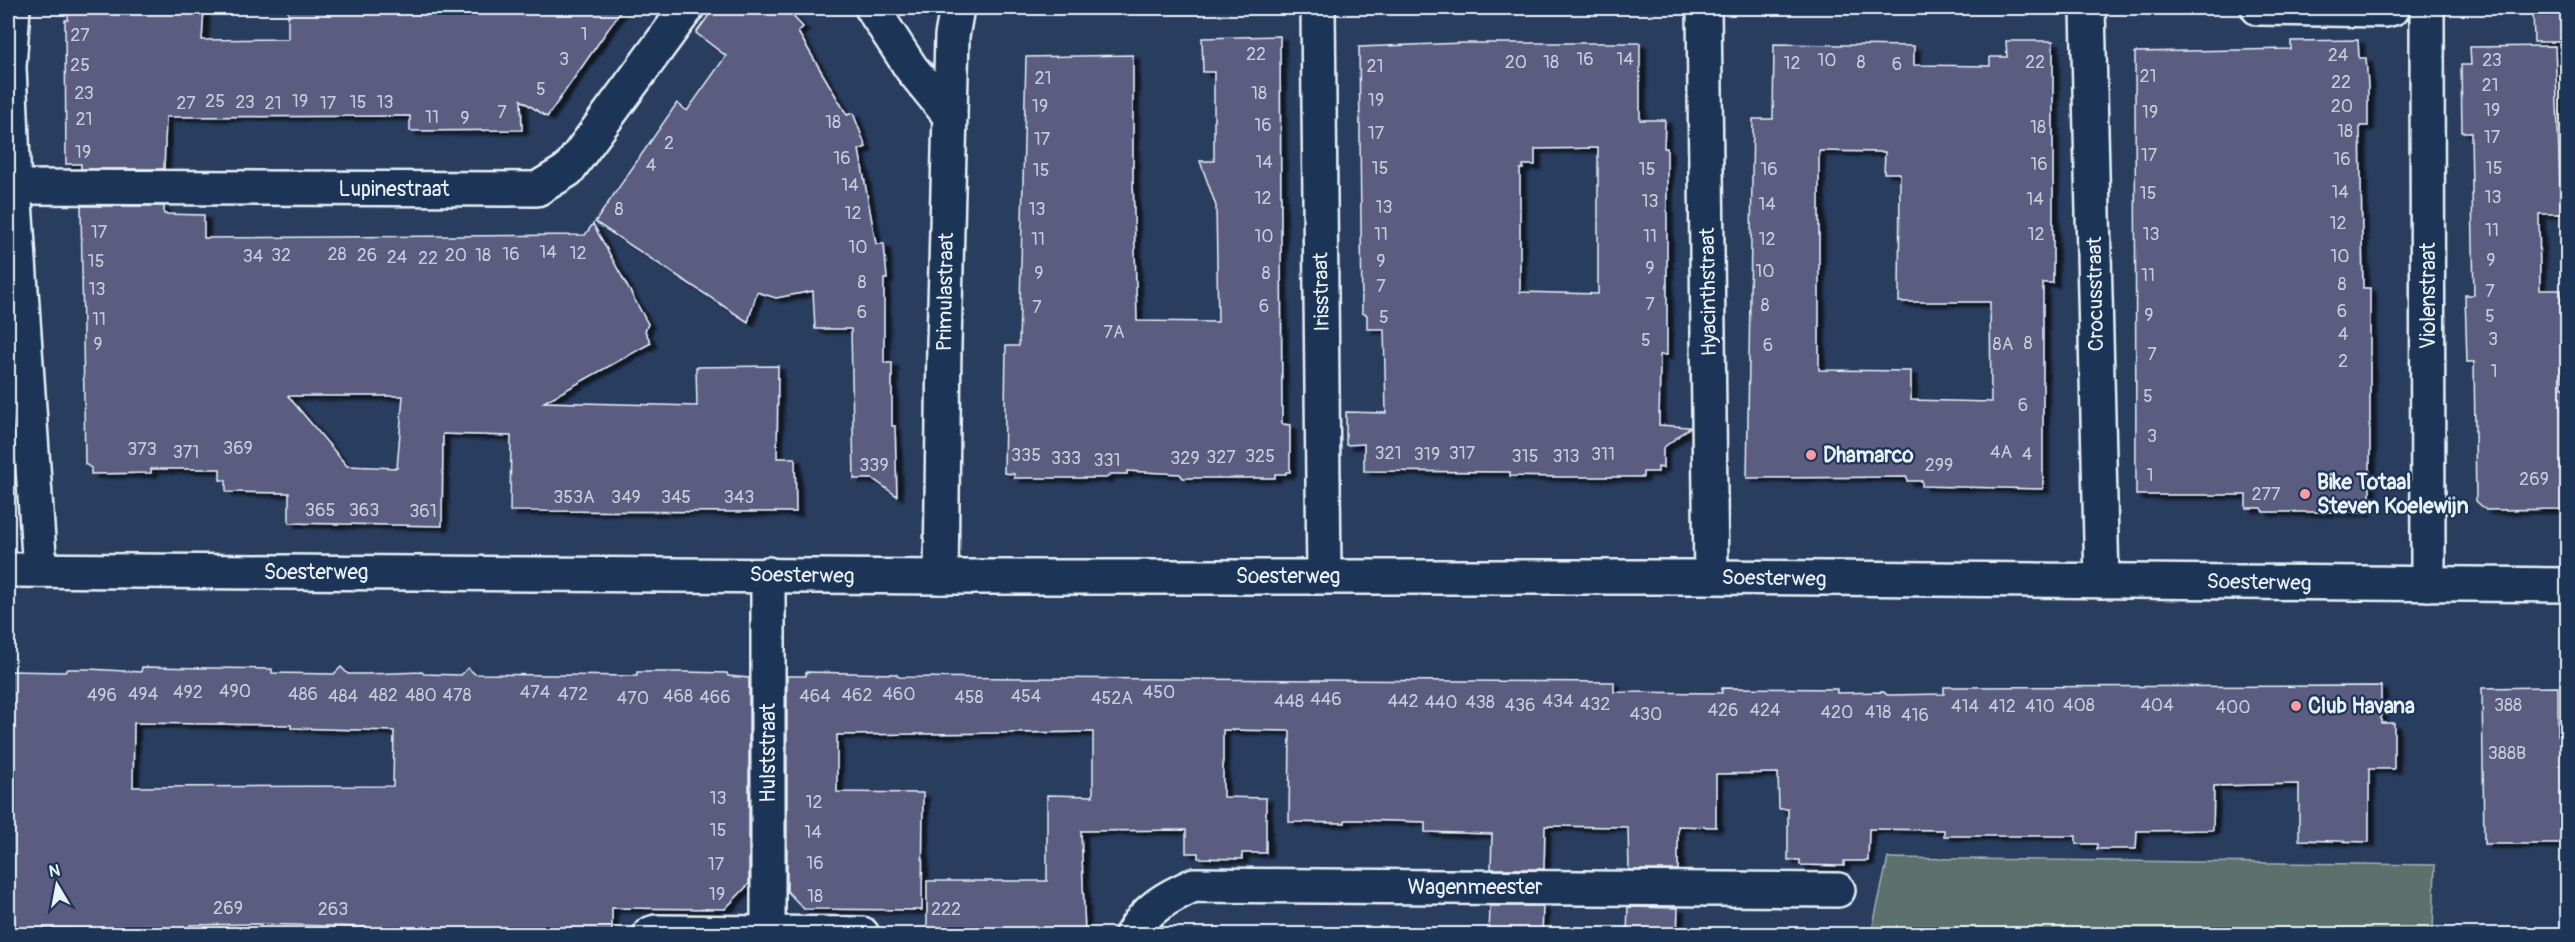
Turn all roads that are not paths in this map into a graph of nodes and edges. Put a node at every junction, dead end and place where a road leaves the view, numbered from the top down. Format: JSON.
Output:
{"nodes":[{"id":1,"x":13,"y":8,"type":"edge"},
{"id":2,"x":687,"y":8,"type":"edge"},
{"id":3,"x":872,"y":8,"type":"edge"},
{"id":4,"x":957,"y":8,"type":"edge"},
{"id":5,"x":1318,"y":8,"type":"edge"},
{"id":6,"x":1704,"y":8,"type":"edge"},
{"id":7,"x":2088,"y":8,"type":"edge"},
{"id":8,"x":2258,"y":8,"type":"edge"},
{"id":9,"x":2393,"y":8,"type":"edge"},
{"id":10,"x":2427,"y":8,"type":"edge"},
{"id":11,"x":8,"y":67,"type":"edge"},
{"id":12,"x":950,"y":116,"type":"junction"},
{"id":13,"x":14,"y":187,"type":"junction"},
{"id":14,"x":8,"y":570,"type":"edge"},
{"id":15,"x":40,"y":570,"type":"junction"},
{"id":16,"x":768,"y":574,"type":"junction"},
{"id":17,"x":1324,"y":576,"type":"junction"},
{"id":18,"x":941,"y":577,"type":"junction"},
{"id":19,"x":1711,"y":577,"type":"junction"},
{"id":20,"x":2102,"y":581,"type":"junction"},
{"id":21,"x":2428,"y":584,"type":"junction"},
{"id":22,"x":2568,"y":585,"type":"edge"},
{"id":23,"x":1838,"y":890,"type":"dead end"},
{"id":24,"x":768,"y":932,"type":"junction"},
{"id":25,"x":650,"y":934,"type":"edge"},
{"id":26,"x":862,"y":934,"type":"edge"},
{"id":27,"x":1132,"y":934,"type":"edge"}],
"edges":[{"from":1,"to":11,"type":"street"},
{"from":2,"to":13,"type":"street","name":"Lupinestraat"},
{"from":3,"to":12,"type":"street"},
{"from":4,"to":12,"type":"street","name":"Primulastraat"},
{"from":5,"to":17,"type":"street","name":"Irisstraat"},
{"from":6,"to":19,"type":"street","name":"Hyacinthstraat"},
{"from":7,"to":20,"type":"street","name":"Crocusstraat"},
{"from":8,"to":9,"type":"street"},
{"from":10,"to":21,"type":"street","name":"Violenstraat"},
{"from":11,"to":13,"type":"street"},
{"from":12,"to":18,"type":"street","name":"Primulastraat"},
{"from":13,"to":15,"type":"street"},
{"from":14,"to":15,"type":"street","name":"Soesterweg"},
{"from":15,"to":16,"type":"street","name":"Soesterweg"},
{"from":16,"to":18,"type":"street","name":"Soesterweg"},
{"from":16,"to":24,"type":"street","name":"Hulststraat"},
{"from":17,"to":18,"type":"street","name":"Soesterweg"},
{"from":17,"to":19,"type":"street","name":"Soesterweg"},
{"from":19,"to":20,"type":"street","name":"Soesterweg"},
{"from":20,"to":21,"type":"street","name":"Soesterweg"},
{"from":21,"to":22,"type":"street","name":"Soesterweg"},
{"from":23,"to":27,"type":"street","name":"Wagenmeester"},
{"from":24,"to":25,"type":"street"},
{"from":24,"to":26,"type":"street"}]}
